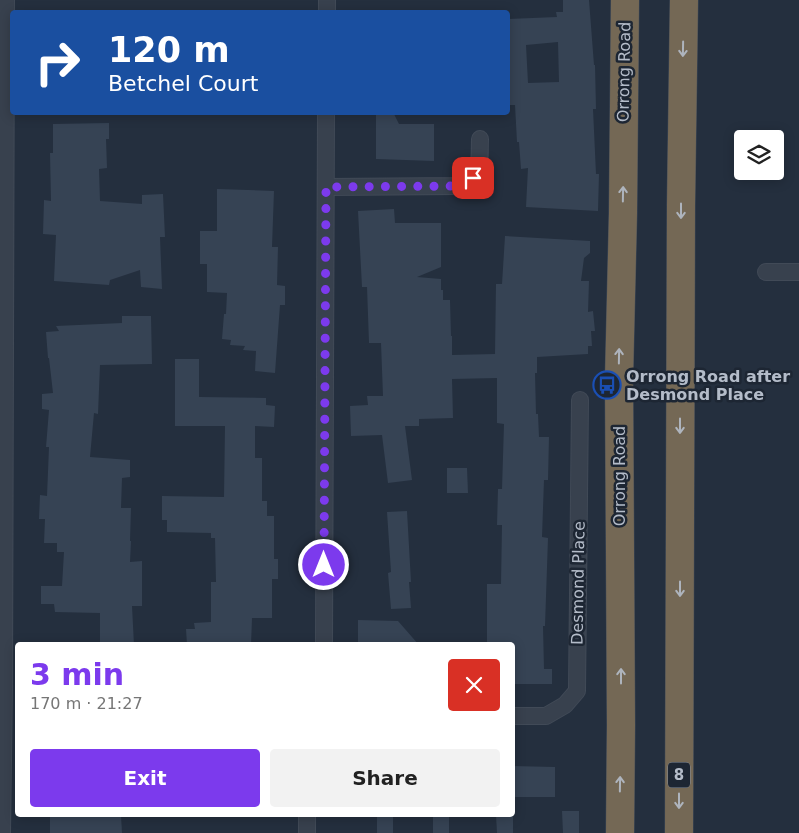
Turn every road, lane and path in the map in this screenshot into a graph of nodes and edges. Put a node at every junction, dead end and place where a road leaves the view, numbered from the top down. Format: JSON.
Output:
{"nodes":[{"id":1,"x":6,"y":0,"type":"edge"},
{"id":2,"x":625,"y":0,"type":"edge"},
{"id":3,"x":684,"y":0,"type":"edge"},
{"id":4,"x":326,"y":115,"type":"edge"},
{"id":5,"x":480,"y":139,"type":"dead end"},
{"id":6,"x":326,"y":187,"type":"junction"},
{"id":7,"x":766,"y":272,"type":"dead end"},
{"id":8,"x":799,"y":272,"type":"edge"},
{"id":9,"x":580,"y":400,"type":"dead end"},
{"id":10,"x":324,"y":642,"type":"edge"},
{"id":11,"x":7,"y":705,"type":"edge"},
{"id":12,"x":515,"y":716,"type":"edge"},
{"id":13,"x":307,"y":817,"type":"edge"},
{"id":14,"x":2,"y":833,"type":"edge"},
{"id":15,"x":308,"y":833,"type":"edge"},
{"id":16,"x":620,"y":833,"type":"edge"},
{"id":17,"x":679,"y":833,"type":"edge"}],
"edges":[{"from":1,"to":11,"type":"street"},
{"from":16,"to":2,"type":"highway","name":"Orrong Road","one_way":true},
{"from":3,"to":17,"type":"highway","number":"8","one_way":true},
{"from":4,"to":6,"type":"street"},
{"from":5,"to":6,"type":"street"},
{"from":6,"to":10,"type":"street"},
{"from":7,"to":8,"type":"street"},
{"from":9,"to":12,"type":"street","name":"Desmond Place"},
{"from":11,"to":14,"type":"street"},
{"from":13,"to":15,"type":"street"}]}
